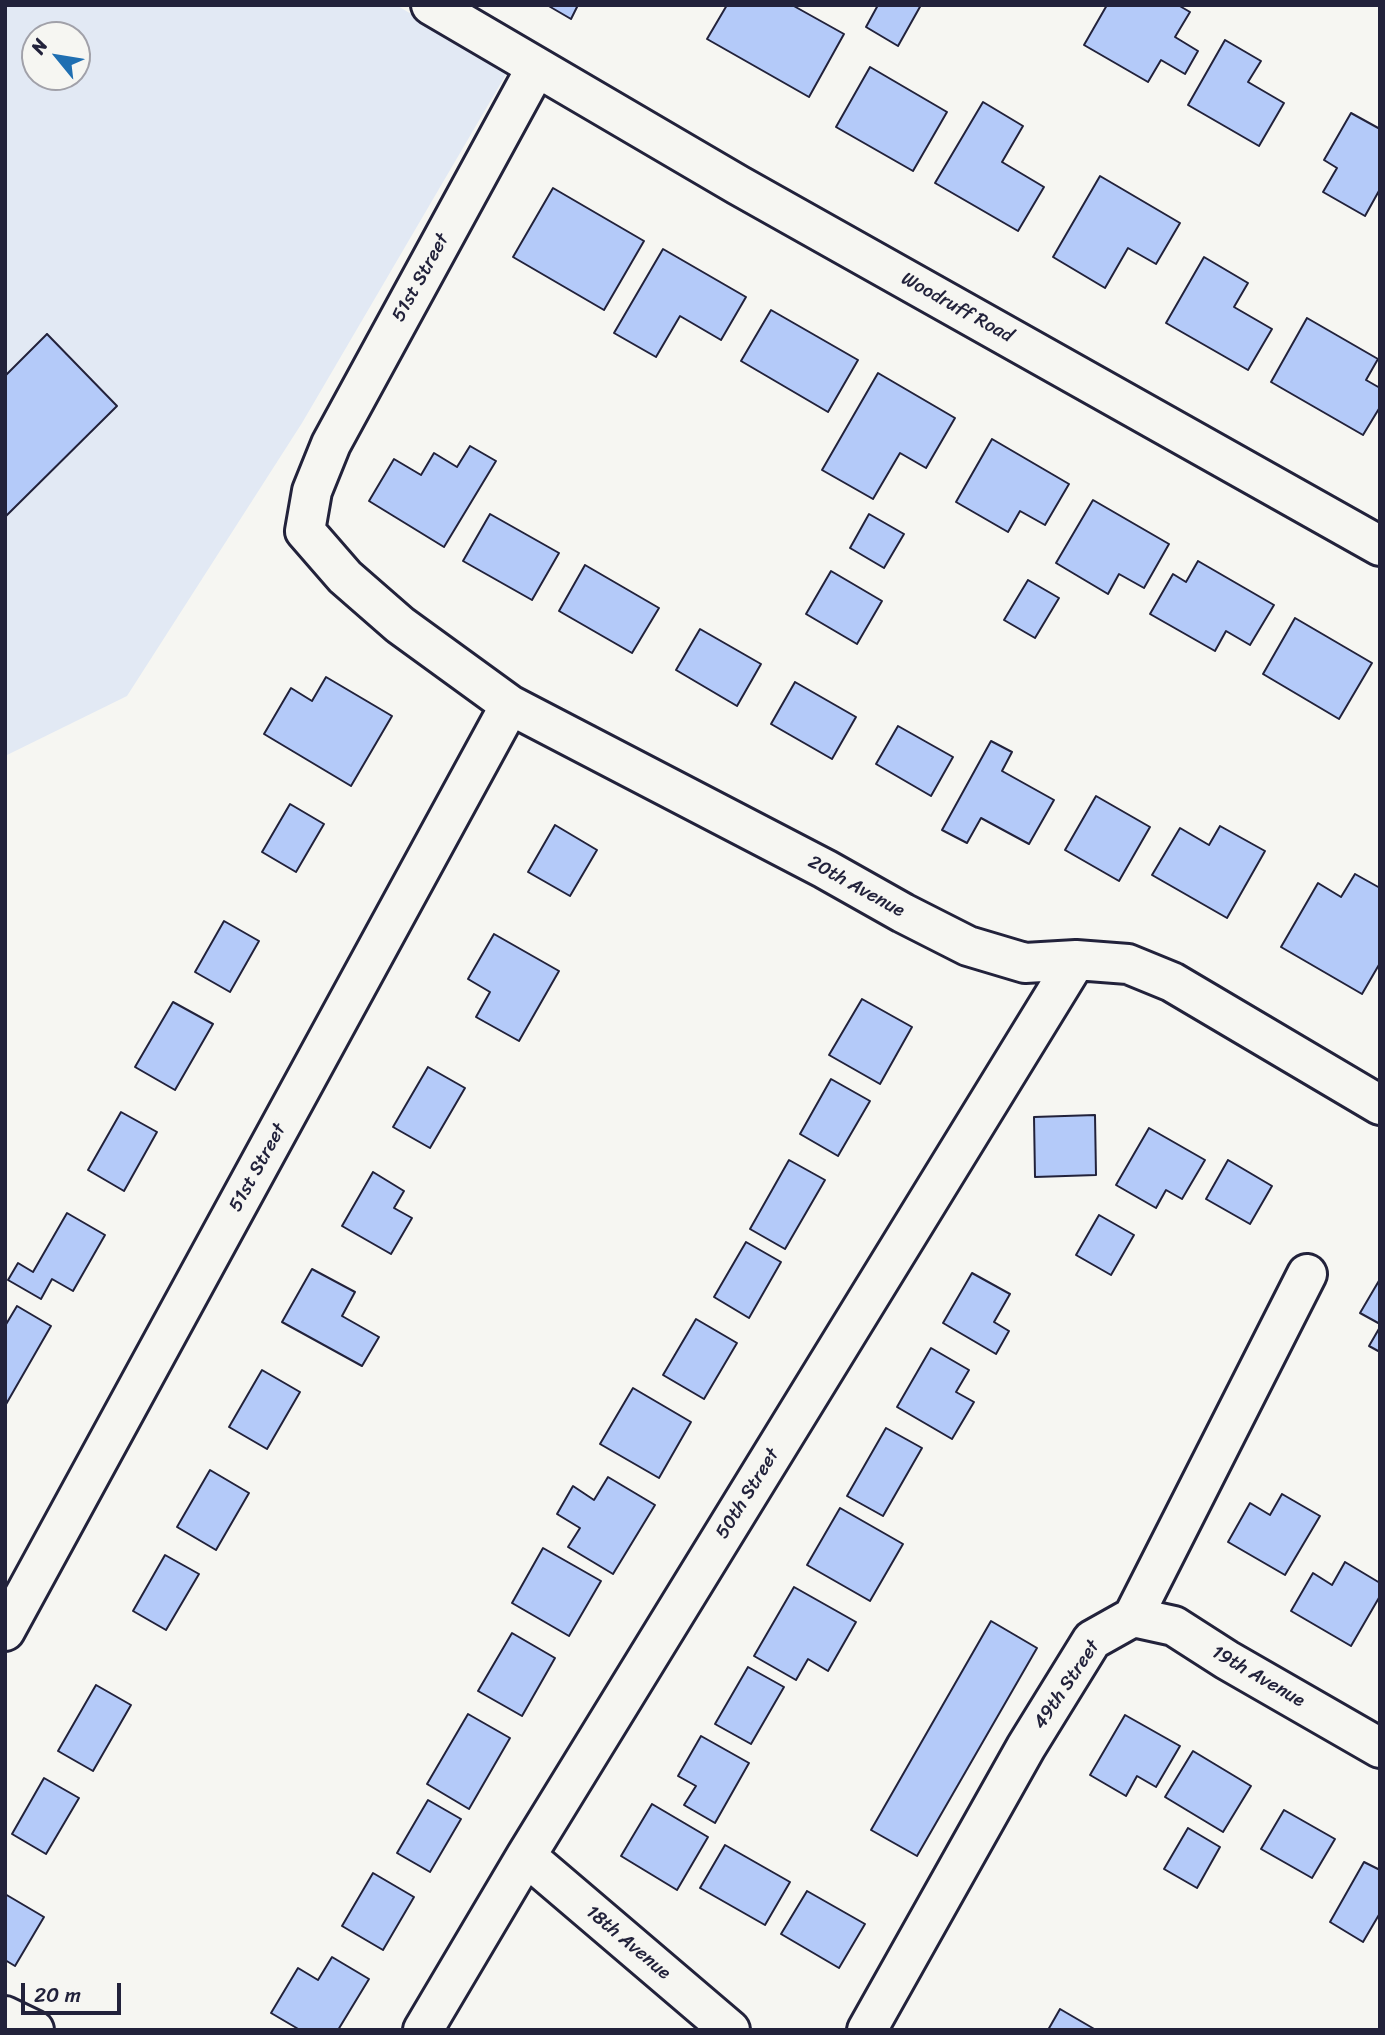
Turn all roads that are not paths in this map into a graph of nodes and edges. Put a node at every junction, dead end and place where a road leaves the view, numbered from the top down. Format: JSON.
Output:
{"nodes":[{"id":1,"x":431,"y":5,"type":"edge"},
{"id":2,"x":536,"y":68,"type":"junction"},
{"id":3,"x":1380,"y":546,"type":"edge"},
{"id":4,"x":361,"y":591,"type":"joint"},
{"id":5,"x":510,"y":705,"type":"junction"},
{"id":6,"x":1076,"y":960,"type":"junction"},
{"id":7,"x":1380,"y":1105,"type":"edge"},
{"id":8,"x":1307,"y":1274,"type":"dead end"},
{"id":9,"x":1133,"y":1617,"type":"junction"},
{"id":10,"x":5,"y":1631,"type":"edge"},
{"id":11,"x":1380,"y":1748,"type":"edge"},
{"id":12,"x":526,"y":1856,"type":"junction"},
{"id":13,"x":5,"y":2016,"type":"edge"},
{"id":14,"x":34,"y":2030,"type":"edge"},
{"id":15,"x":423,"y":2030,"type":"edge"},
{"id":16,"x":730,"y":2030,"type":"edge"},
{"id":17,"x":867,"y":2030,"type":"edge"}],
"edges":[{"from":1,"to":2,"type":"street"},
{"from":2,"to":3,"type":"street","name":"Woodruff Road"},
{"from":2,"to":4,"type":"street","name":"51st Street"},
{"from":4,"to":5,"type":"street","name":"20th Avenue"},
{"from":5,"to":6,"type":"street","name":"20th Avenue"},
{"from":5,"to":10,"type":"street","name":"51st Street"},
{"from":6,"to":7,"type":"street","name":"20th Avenue"},
{"from":6,"to":12,"type":"street","name":"50th Street"},
{"from":8,"to":9,"type":"street"},
{"from":9,"to":11,"type":"street","name":"19th Avenue"},
{"from":9,"to":17,"type":"street","name":"49th Street"},
{"from":12,"to":15,"type":"street","name":"50th Street"},
{"from":12,"to":16,"type":"street","name":"18th Avenue"},
{"from":13,"to":14,"type":"street"}]}
